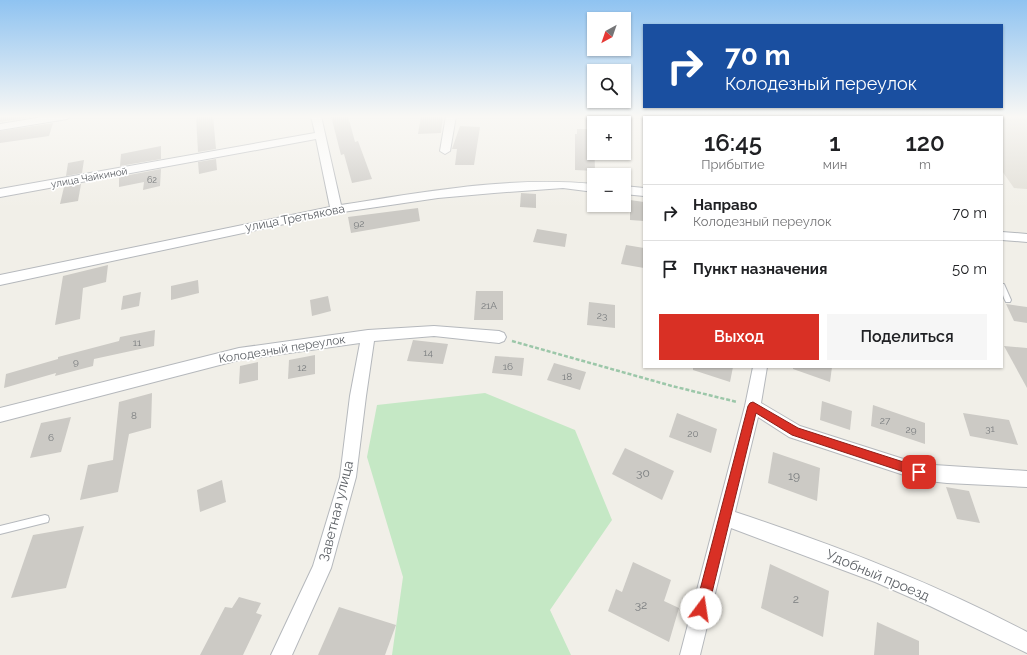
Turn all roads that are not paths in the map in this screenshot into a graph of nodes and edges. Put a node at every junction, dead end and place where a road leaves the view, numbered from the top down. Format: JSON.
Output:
{"nodes":[{"id":1,"x":260,"y":147,"type":"edge"},
{"id":2,"x":321,"y":147,"type":"edge"},
{"id":3,"x":446,"y":147,"type":"edge"},
{"id":4,"x":445,"y":151,"type":"dead end"},
{"id":5,"x":587,"y":187,"type":"edge"},
{"id":6,"x":631,"y":191,"type":"edge"},
{"id":7,"x":643,"y":192,"type":"edge"},
{"id":8,"x":0,"y":193,"type":"edge"},
{"id":9,"x":336,"y":209,"type":"junction"},
{"id":10,"x":1003,"y":236,"type":"edge"},
{"id":11,"x":1027,"y":238,"type":"edge"},
{"id":12,"x":0,"y":280,"type":"edge"},
{"id":13,"x":1003,"y":288,"type":"edge"},
{"id":14,"x":1008,"y":300,"type":"dead end"},
{"id":15,"x":368,"y":336,"type":"junction"},
{"id":16,"x":499,"y":337,"type":"road end"},
{"id":17,"x":760,"y":368,"type":"edge"},
{"id":18,"x":753,"y":406,"type":"junction"},
{"id":19,"x":0,"y":415,"type":"edge"},
{"id":20,"x":1027,"y":479,"type":"edge"},
{"id":21,"x":724,"y":518,"type":"junction"},
{"id":22,"x":45,"y":519,"type":"dead end"},
{"id":23,"x":0,"y":530,"type":"edge"},
{"id":24,"x":1027,"y":643,"type":"edge"},
{"id":25,"x":281,"y":655,"type":"edge"},
{"id":26,"x":690,"y":655,"type":"edge"}],
"edges":[{"from":1,"to":8,"type":"street","name":"улица Чайкиной"},
{"from":2,"to":9,"type":"street"},
{"from":3,"to":4,"type":"street"},
{"from":5,"to":9,"type":"street","name":"улица Третьякова"},
{"from":6,"to":7,"type":"street"},
{"from":9,"to":12,"type":"street","name":"улица Третьякова"},
{"from":10,"to":11,"type":"street"},
{"from":13,"to":14,"type":"lane"},
{"from":15,"to":16,"type":"street","name":"Колодезный переулок"},
{"from":15,"to":19,"type":"street","name":"Колодезный переулок"},
{"from":15,"to":25,"type":"street","name":"Заветная улица"},
{"from":17,"to":18,"type":"street"},
{"from":18,"to":20,"type":"street"},
{"from":18,"to":21,"type":"street"},
{"from":21,"to":24,"type":"street","name":"Удобный проезд"},
{"from":21,"to":26,"type":"street"},
{"from":22,"to":23,"type":"lane"}]}
